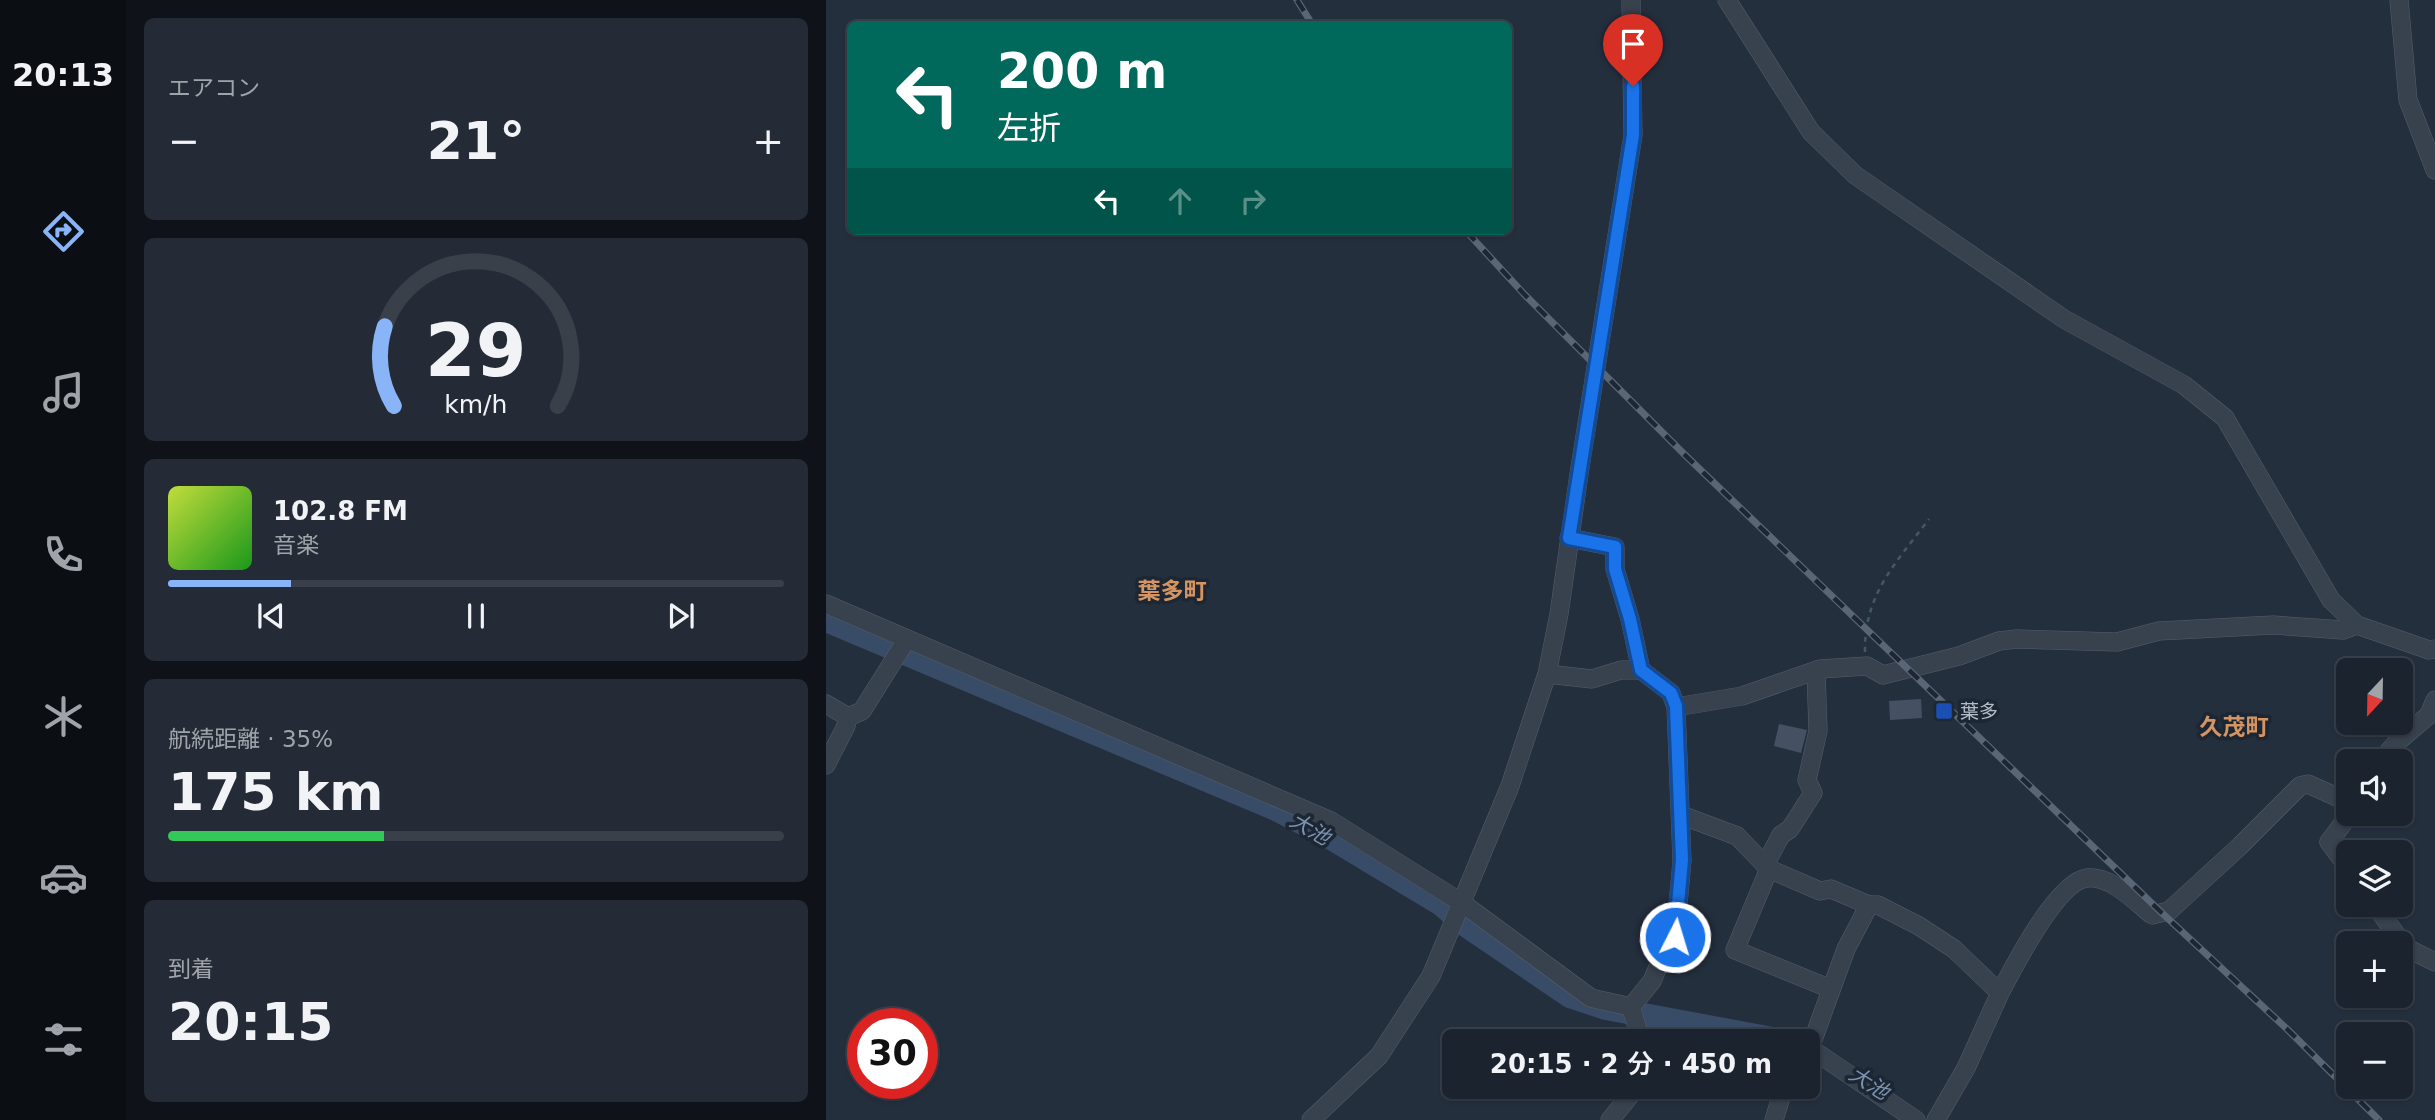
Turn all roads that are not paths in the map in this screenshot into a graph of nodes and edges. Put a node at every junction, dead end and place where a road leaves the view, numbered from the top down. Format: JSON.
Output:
{"nodes":[{"id":1,"x":1631,"y":0,"type":"edge"},
{"id":2,"x":1727,"y":0,"type":"edge"},
{"id":3,"x":2399,"y":0,"type":"edge"},
{"id":4,"x":2435,"y":170,"type":"edge"},
{"id":5,"x":1569,"y":538,"type":"junction"},
{"id":6,"x":826,"y":604,"type":"edge"},
{"id":7,"x":2357,"y":625,"type":"junction"},
{"id":8,"x":907,"y":639,"type":"junction"},
{"id":9,"x":2435,"y":649,"type":"edge"},
{"id":10,"x":1641,"y":670,"type":"junction"},
{"id":11,"x":1816,"y":671,"type":"junction"},
{"id":12,"x":1547,"y":674,"type":"junction"},
{"id":13,"x":826,"y":704,"type":"edge"},
{"id":14,"x":1676,"y":706,"type":"junction"},
{"id":15,"x":2433,"y":712,"type":"edge"},
{"id":16,"x":848,"y":717,"type":"junction"},
{"id":17,"x":2391,"y":749,"type":"edge"},
{"id":18,"x":826,"y":765,"type":"edge"},
{"id":19,"x":2336,"y":797,"type":"edge"},
{"id":20,"x":1681,"y":816,"type":"junction"},
{"id":21,"x":2341,"y":826,"type":"edge"},
{"id":22,"x":2336,"y":852,"type":"edge"},
{"id":23,"x":1767,"y":867,"type":"junction"},
{"id":24,"x":1462,"y":903,"type":"junction"},
{"id":25,"x":1870,"y":905,"type":"junction"},
{"id":26,"x":2384,"y":917,"type":"edge"},
{"id":27,"x":2435,"y":962,"type":"edge"},
{"id":28,"x":1831,"y":989,"type":"junction"},
{"id":29,"x":2000,"y":993,"type":"junction"},
{"id":30,"x":1631,"y":1007,"type":"junction"},
{"id":31,"x":1637,"y":1029,"type":"edge"},
{"id":32,"x":1816,"y":1029,"type":"edge"},
{"id":33,"x":1820,"y":1055,"type":"edge"},
{"id":34,"x":1627,"y":1099,"type":"edge"},
{"id":35,"x":1780,"y":1099,"type":"edge"},
{"id":36,"x":1311,"y":1120,"type":"edge"},
{"id":37,"x":1610,"y":1120,"type":"edge"},
{"id":38,"x":1774,"y":1120,"type":"edge"},
{"id":39,"x":1916,"y":1120,"type":"edge"},
{"id":40,"x":1936,"y":1120,"type":"edge"}],
"edges":[{"from":1,"to":5,"type":"street"},
{"from":2,"to":7,"type":"street"},
{"from":3,"to":4,"type":"street"},
{"from":5,"to":10,"type":"street"},
{"from":5,"to":12,"type":"street"},
{"from":6,"to":8,"type":"street"},
{"from":7,"to":9,"type":"street"},
{"from":7,"to":11,"type":"street"},
{"from":8,"to":16,"type":"street"},
{"from":8,"to":24,"type":"street"},
{"from":10,"to":12,"type":"street"},
{"from":10,"to":14,"type":"street"},
{"from":11,"to":14,"type":"street"},
{"from":11,"to":23,"type":"street"},
{"from":12,"to":24,"type":"street"},
{"from":13,"to":16,"type":"street"},
{"from":14,"to":20,"type":"street"},
{"from":15,"to":17,"type":"street"},
{"from":16,"to":18,"type":"street"},
{"from":19,"to":29,"type":"street"},
{"from":20,"to":23,"type":"street"},
{"from":20,"to":30,"type":"street"},
{"from":21,"to":22,"type":"street"},
{"from":23,"to":25,"type":"street"},
{"from":23,"to":28,"type":"street"},
{"from":24,"to":30,"type":"street"},
{"from":24,"to":36,"type":"street"},
{"from":25,"to":28,"type":"street"},
{"from":25,"to":29,"type":"street"},
{"from":26,"to":27,"type":"street"},
{"from":28,"to":32,"type":"street"},
{"from":29,"to":40,"type":"street"},
{"from":30,"to":31,"type":"street"},
{"from":33,"to":39,"type":"street"},
{"from":34,"to":37,"type":"street"},
{"from":35,"to":38,"type":"street"}]}
